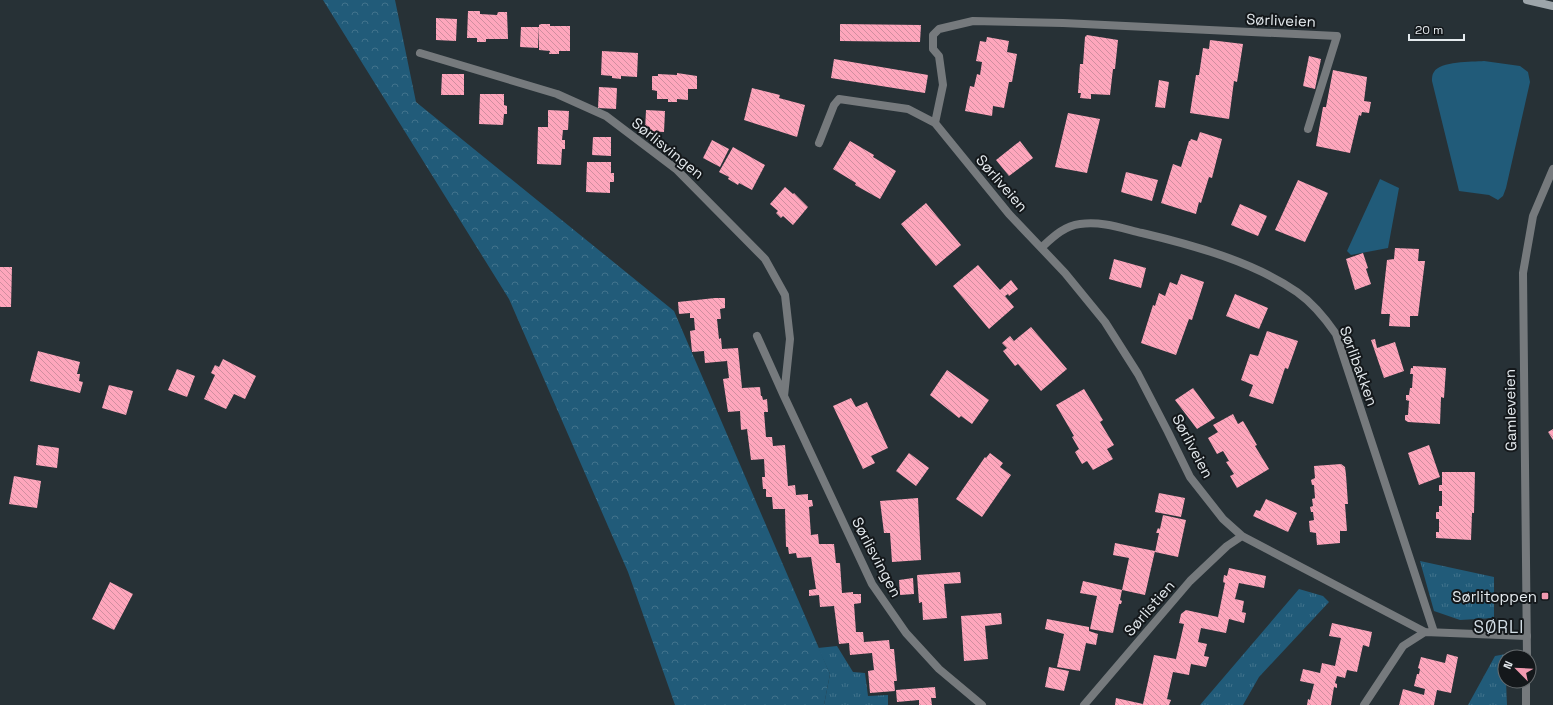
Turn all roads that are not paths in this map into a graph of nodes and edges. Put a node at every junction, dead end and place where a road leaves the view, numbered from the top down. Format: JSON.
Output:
{"nodes":[{"id":1,"x":1528,"y":0,"type":"edge"},
{"id":2,"x":1553,"y":6,"type":"edge"},
{"id":3,"x":420,"y":53,"type":"dead end"},
{"id":4,"x":935,"y":123,"type":"junction"},
{"id":5,"x":1308,"y":129,"type":"dead end"},
{"id":6,"x":819,"y":144,"type":"dead end"},
{"id":7,"x":1553,"y":169,"type":"edge"},
{"id":8,"x":1042,"y":247,"type":"junction"},
{"id":9,"x":757,"y":336,"type":"dead end"},
{"id":10,"x":784,"y":396,"type":"junction"},
{"id":11,"x":1242,"y":536,"type":"junction"},
{"id":12,"x":1424,"y":632,"type":"junction"},
{"id":13,"x":1434,"y":632,"type":"junction"},
{"id":14,"x":1527,"y":636,"type":"junction"},
{"id":15,"x":1527,"y":649,"type":"edge"},
{"id":16,"x":1526,"y":689,"type":"edge"},
{"id":17,"x":982,"y":705,"type":"edge"},
{"id":18,"x":1084,"y":705,"type":"edge"},
{"id":19,"x":1364,"y":705,"type":"edge"},
{"id":20,"x":1526,"y":705,"type":"edge"}],
"edges":[{"from":1,"to":2,"type":"main road"},
{"from":3,"to":10,"type":"street","name":"Sørlisvingen"},
{"from":4,"to":5,"type":"street","name":"Sørliveien"},
{"from":4,"to":6,"type":"street","name":"Sørliveien"},
{"from":4,"to":8,"type":"street","name":"Sørliveien"},
{"from":7,"to":14,"type":"street","name":"Gamleveien"},
{"from":8,"to":11,"type":"street","name":"Sørliveien"},
{"from":8,"to":13,"type":"street","name":"Sørlibakken"},
{"from":9,"to":10,"type":"street","name":"Sørlisvingen"},
{"from":10,"to":17,"type":"street","name":"Sørlisvingen"},
{"from":11,"to":12,"type":"street","name":"Sørliveien"},
{"from":11,"to":18,"type":"street","name":"Sørlistien"},
{"from":12,"to":13,"type":"street","name":"Sørliveien"},
{"from":12,"to":19,"type":"street"},
{"from":13,"to":14,"type":"street","name":"Sørliveien"},
{"from":14,"to":15,"type":"street","name":"Gamleveien"},
{"from":16,"to":20,"type":"street"}]}
